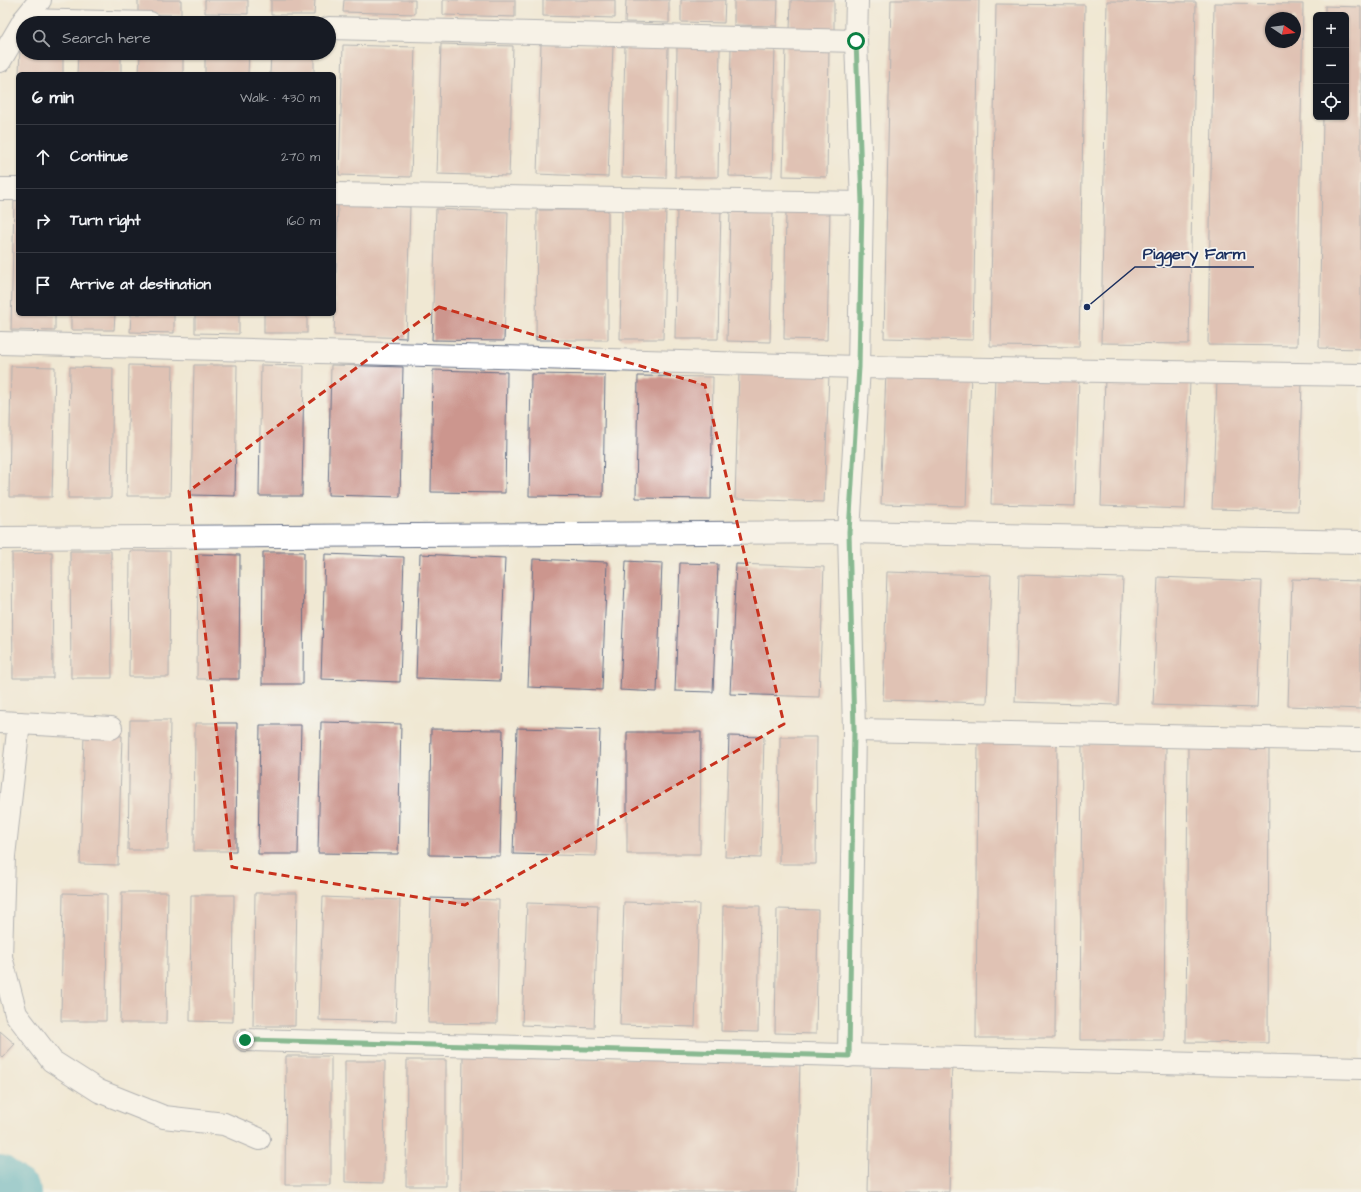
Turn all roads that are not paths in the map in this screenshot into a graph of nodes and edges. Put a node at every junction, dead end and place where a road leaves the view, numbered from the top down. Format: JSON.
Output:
{"nodes":[{"id":1,"x":40,"y":0,"type":"edge"},
{"id":2,"x":857,"y":0,"type":"edge"},
{"id":3,"x":27,"y":16,"type":"edge"},
{"id":4,"x":336,"y":28,"type":"edge"},
{"id":5,"x":16,"y":33,"type":"edge"},
{"id":6,"x":856,"y":41,"type":"junction"},
{"id":7,"x":0,"y":60,"type":"edge"},
{"id":8,"x":0,"y":189,"type":"edge"},
{"id":9,"x":16,"y":189,"type":"edge"},
{"id":10,"x":336,"y":194,"type":"edge"},
{"id":11,"x":862,"y":203,"type":"junction"},
{"id":12,"x":0,"y":343,"type":"edge"},
{"id":13,"x":859,"y":367,"type":"junction"},
{"id":14,"x":1361,"y":375,"type":"edge"},
{"id":15,"x":849,"y":532,"type":"junction"},
{"id":16,"x":0,"y":538,"type":"edge"},
{"id":17,"x":1361,"y":542,"type":"edge"},
{"id":18,"x":10,"y":723,"type":"edge"},
{"id":19,"x":110,"y":728,"type":"dead end"},
{"id":20,"x":854,"y":730,"type":"junction"},
{"id":21,"x":1361,"y":740,"type":"edge"},
{"id":22,"x":245,"y":1040,"type":"dead end"},
{"id":23,"x":849,"y":1056,"type":"junction"},
{"id":24,"x":1361,"y":1068,"type":"edge"},
{"id":25,"x":259,"y":1139,"type":"dead end"}],
"edges":[{"from":1,"to":3,"type":"lane"},
{"from":2,"to":6,"type":"lane"},
{"from":4,"to":6,"type":"lane"},
{"from":5,"to":7,"type":"lane"},
{"from":6,"to":11,"type":"lane"},
{"from":8,"to":9,"type":"lane"},
{"from":10,"to":11,"type":"lane"},
{"from":11,"to":13,"type":"lane"},
{"from":12,"to":13,"type":"lane"},
{"from":13,"to":14,"type":"lane"},
{"from":13,"to":15,"type":"lane"},
{"from":15,"to":16,"type":"lane"},
{"from":15,"to":17,"type":"lane"},
{"from":15,"to":20,"type":"lane"},
{"from":18,"to":19,"type":"lane"},
{"from":18,"to":25,"type":"lane"},
{"from":20,"to":21,"type":"lane"},
{"from":20,"to":23,"type":"lane"},
{"from":22,"to":23,"type":"lane"},
{"from":23,"to":24,"type":"lane"}]}
